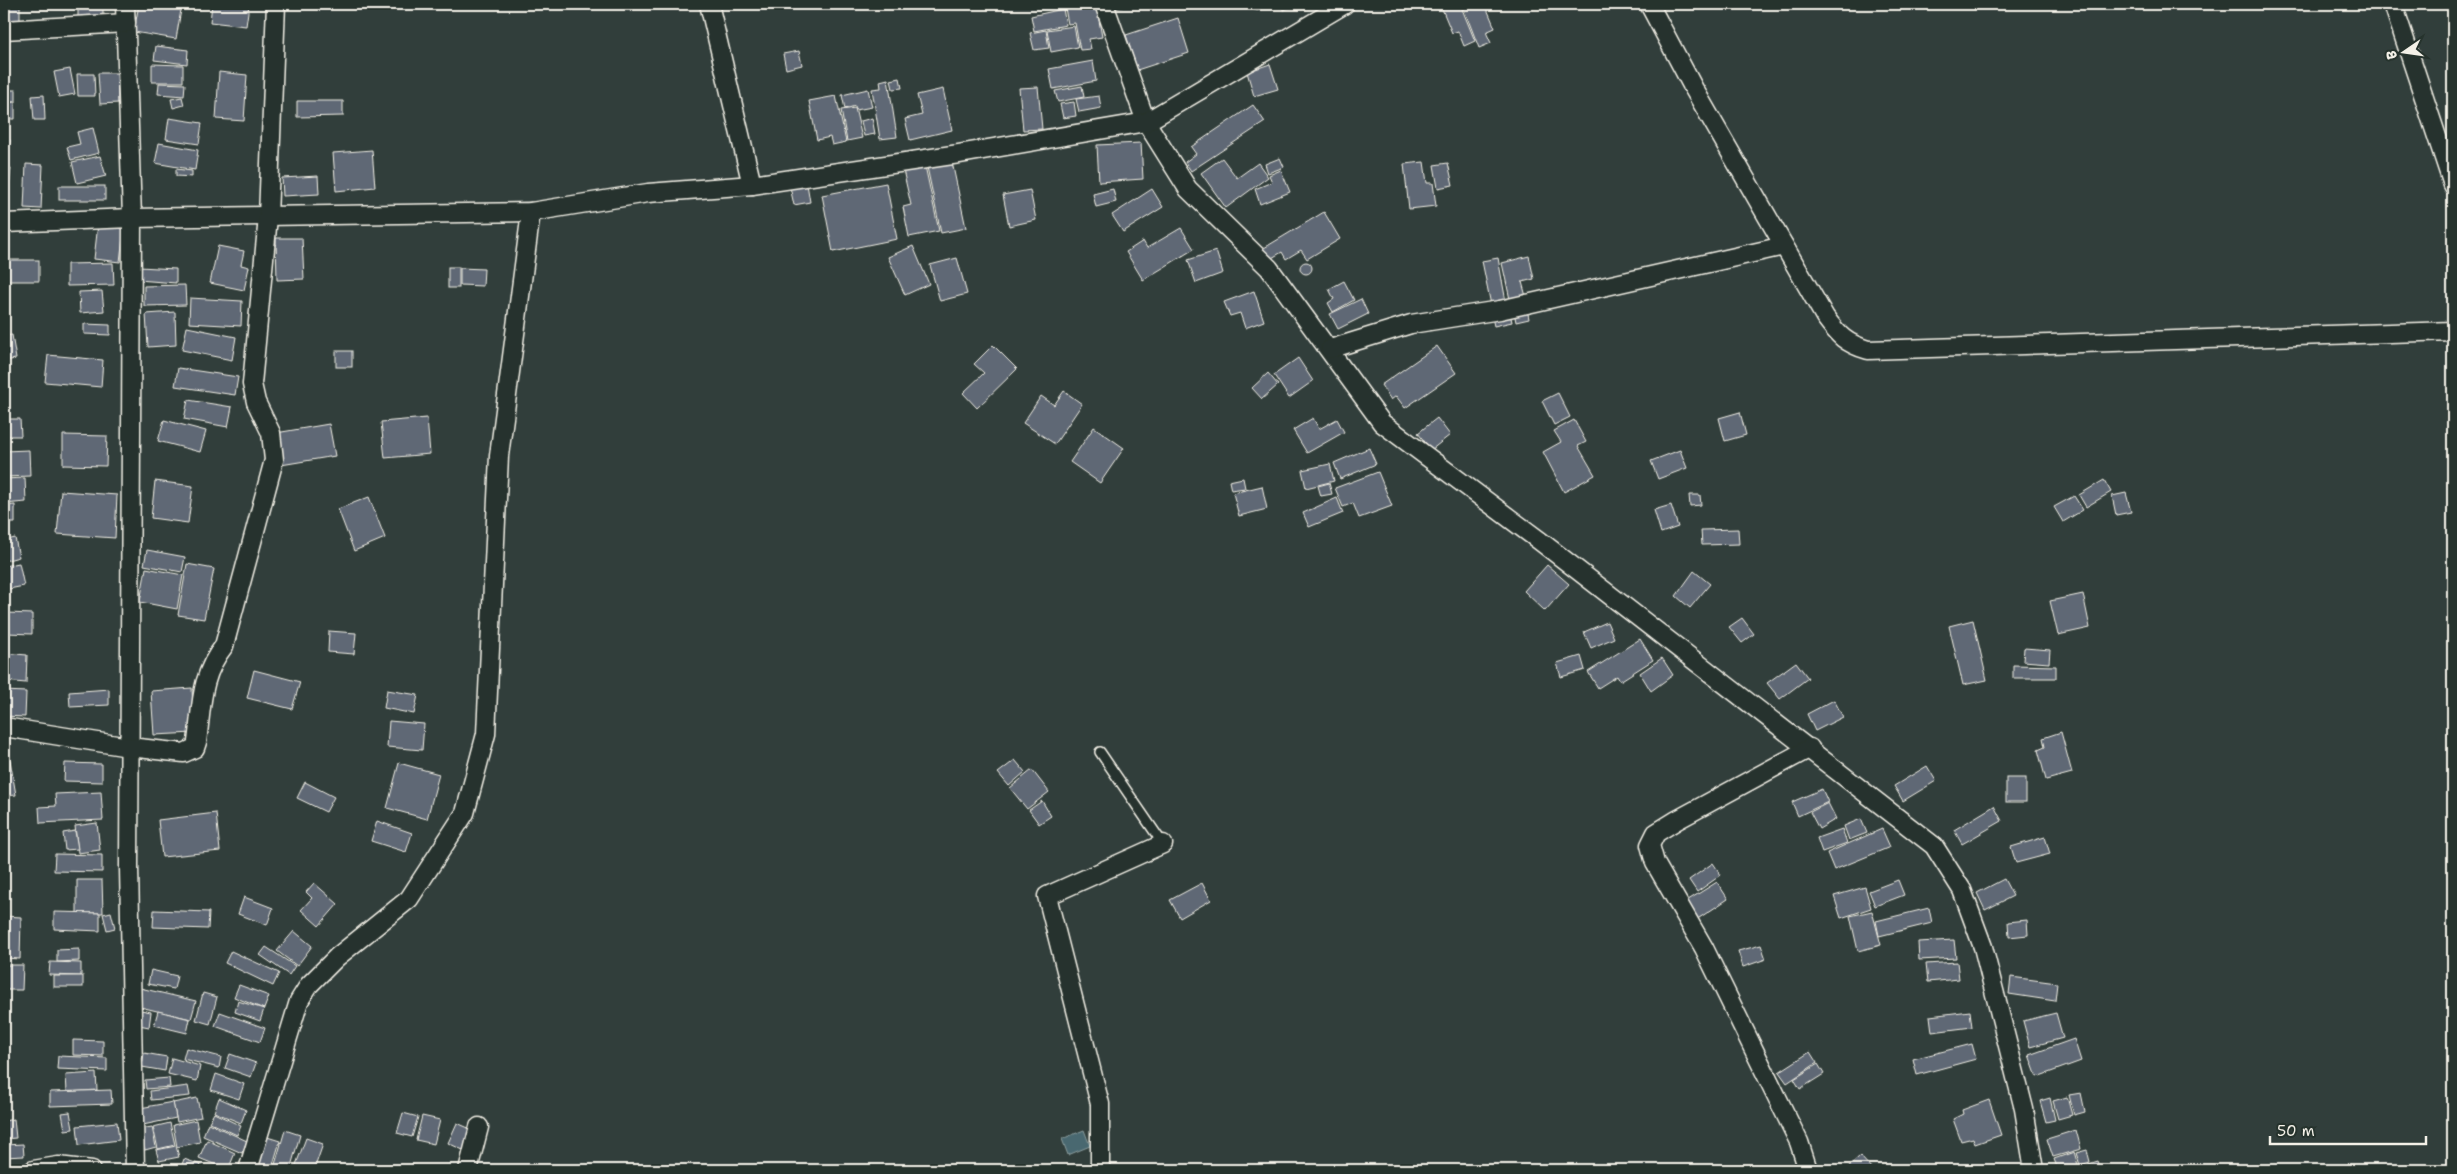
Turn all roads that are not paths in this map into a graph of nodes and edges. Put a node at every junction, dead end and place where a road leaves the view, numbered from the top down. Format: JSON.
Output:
{"nodes":[{"id":1,"x":125,"y":4,"type":"edge"},
{"id":2,"x":276,"y":4,"type":"edge"},
{"id":3,"x":709,"y":4,"type":"edge"},
{"id":4,"x":1104,"y":4,"type":"edge"},
{"id":5,"x":1345,"y":4,"type":"edge"},
{"id":6,"x":1649,"y":4,"type":"edge"},
{"id":7,"x":2393,"y":4,"type":"edge"},
{"id":8,"x":126,"y":24,"type":"junction"},
{"id":9,"x":4,"y":30,"type":"edge"},
{"id":10,"x":1146,"y":122,"type":"junction"},
{"id":11,"x":752,"y":185,"type":"junction"},
{"id":12,"x":2453,"y":185,"type":"edge"},
{"id":13,"x":531,"y":212,"type":"junction"},
{"id":14,"x":268,"y":217,"type":"junction"},
{"id":15,"x":132,"y":218,"type":"junction"},
{"id":16,"x":4,"y":224,"type":"edge"},
{"id":17,"x":1784,"y":246,"type":"junction"},
{"id":18,"x":2453,"y":331,"type":"edge"},
{"id":19,"x":1330,"y":349,"type":"junction"},
{"id":20,"x":4,"y":727,"type":"edge"},
{"id":21,"x":129,"y":747,"type":"junction"},
{"id":22,"x":1810,"y":748,"type":"junction"},
{"id":23,"x":1100,"y":752,"type":"dead end"},
{"id":24,"x":1163,"y":844,"type":"joint"},
{"id":25,"x":479,"y":1127,"type":"dead end"},
{"id":26,"x":33,"y":1170,"type":"edge"},
{"id":27,"x":92,"y":1170,"type":"edge"},
{"id":28,"x":135,"y":1170,"type":"edge"},
{"id":29,"x":248,"y":1170,"type":"edge"},
{"id":30,"x":468,"y":1170,"type":"edge"},
{"id":31,"x":1100,"y":1170,"type":"edge"},
{"id":32,"x":1808,"y":1170,"type":"edge"},
{"id":33,"x":2034,"y":1170,"type":"edge"}],
"edges":[{"from":1,"to":8,"type":"street"},
{"from":2,"to":14,"type":"street"},
{"from":3,"to":11,"type":"street"},
{"from":4,"to":10,"type":"street"},
{"from":5,"to":10,"type":"street"},
{"from":6,"to":17,"type":"street"},
{"from":7,"to":12,"type":"street"},
{"from":8,"to":9,"type":"street"},
{"from":8,"to":15,"type":"street"},
{"from":10,"to":11,"type":"street"},
{"from":10,"to":19,"type":"street"},
{"from":11,"to":13,"type":"street"},
{"from":13,"to":14,"type":"street"},
{"from":13,"to":29,"type":"street"},
{"from":14,"to":15,"type":"street"},
{"from":14,"to":21,"type":"street"},
{"from":15,"to":16,"type":"street"},
{"from":15,"to":21,"type":"street"},
{"from":17,"to":18,"type":"street"},
{"from":17,"to":19,"type":"street"},
{"from":19,"to":22,"type":"street"},
{"from":20,"to":21,"type":"street"},
{"from":21,"to":28,"type":"street"},
{"from":22,"to":32,"type":"street"},
{"from":22,"to":33,"type":"street"},
{"from":23,"to":24,"type":"lane"},
{"from":24,"to":31,"type":"street"},
{"from":25,"to":30,"type":"street"},
{"from":26,"to":27,"type":"street"}]}
